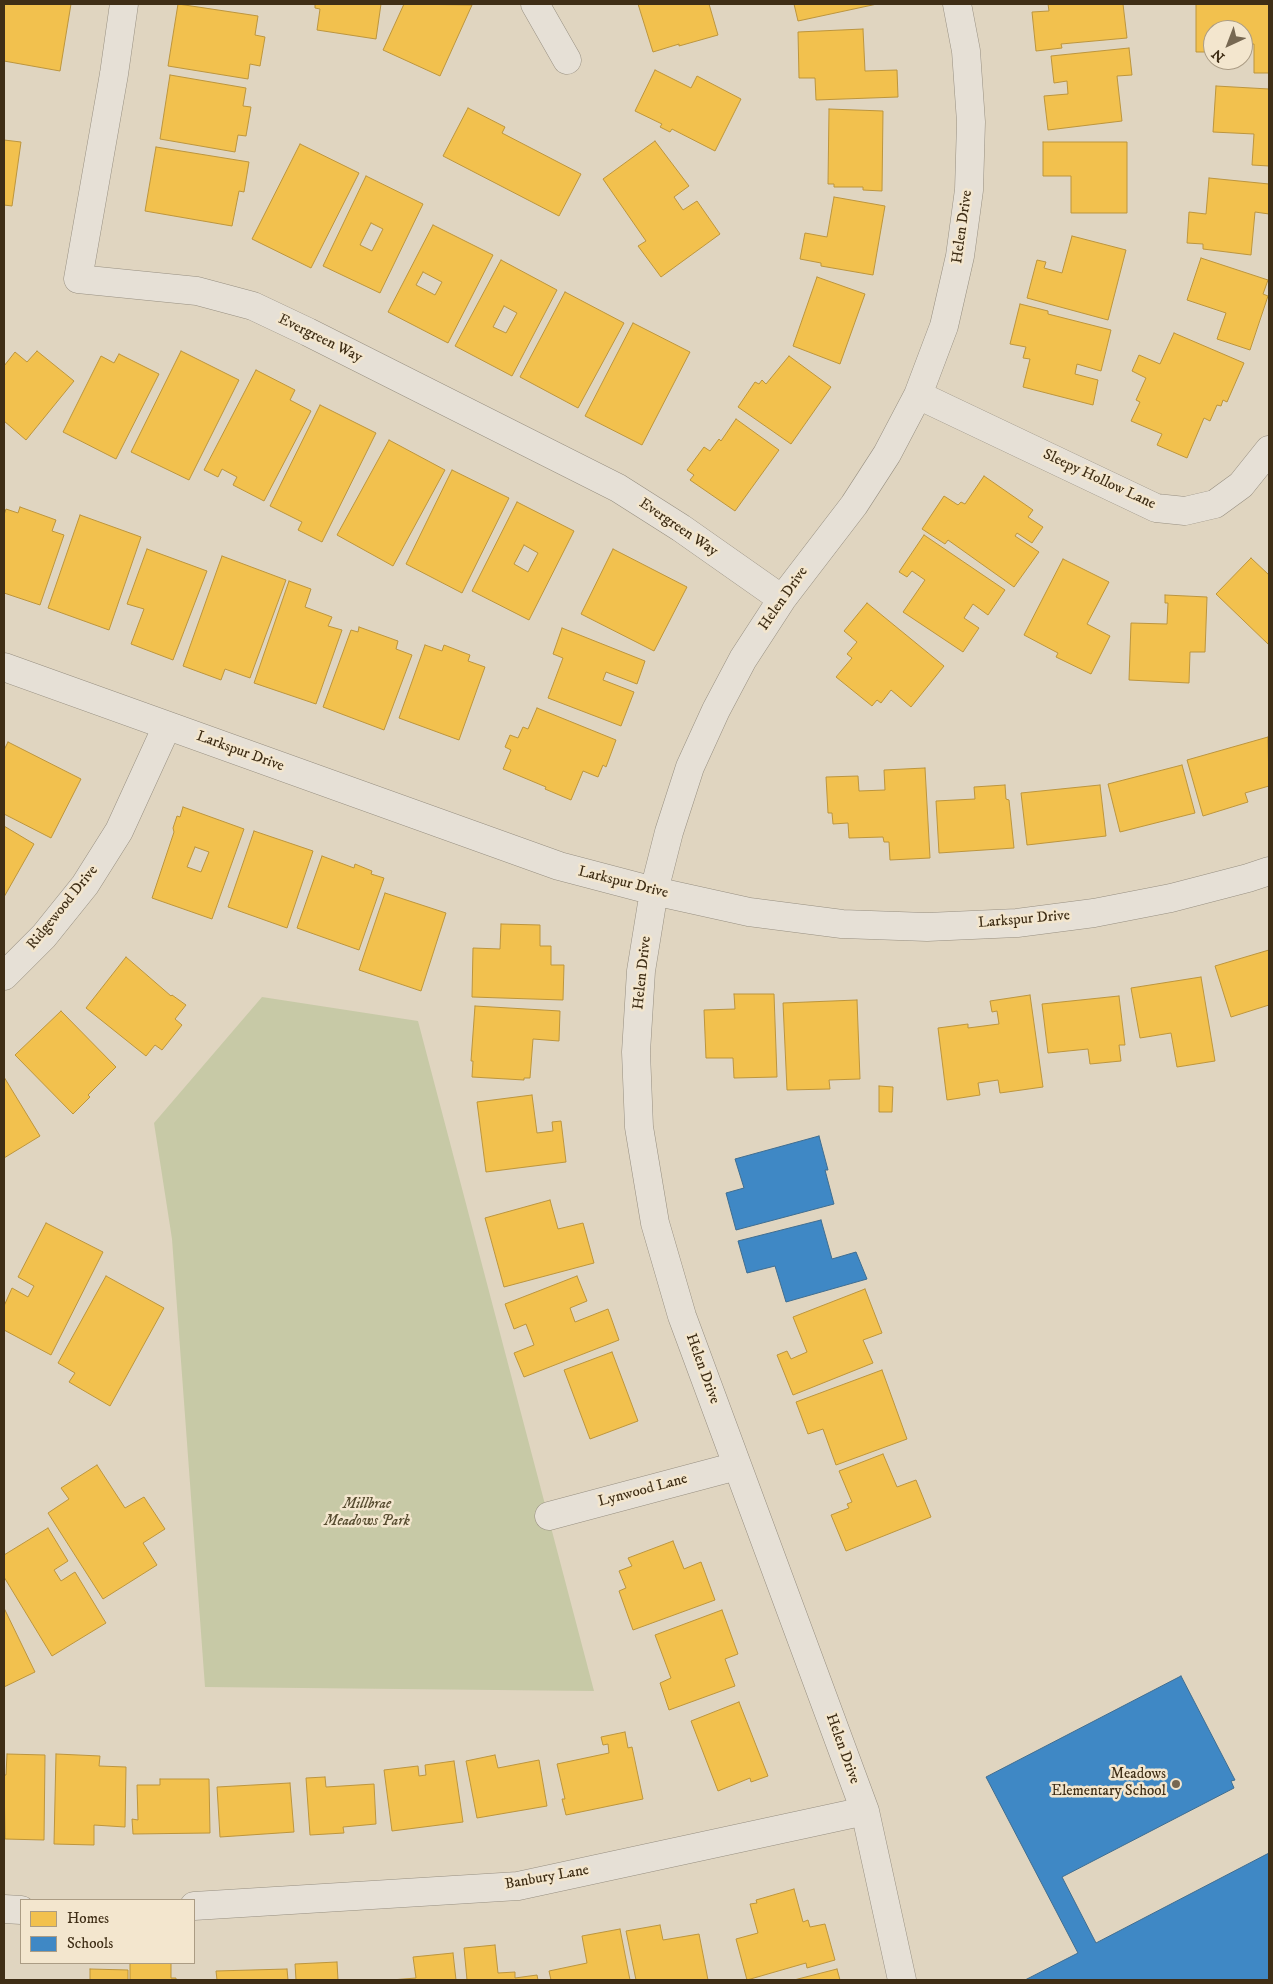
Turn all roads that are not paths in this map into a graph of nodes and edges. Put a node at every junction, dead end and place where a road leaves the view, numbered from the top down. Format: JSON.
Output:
{"nodes":[{"id":1,"x":124,"y":4,"type":"edge"},
{"id":2,"x":535,"y":4,"type":"edge"},
{"id":3,"x":957,"y":4,"type":"edge"},
{"id":4,"x":567,"y":60,"type":"dead end"},
{"id":5,"x":918,"y":395,"type":"junction"},
{"id":6,"x":1269,"y":450,"type":"edge"},
{"id":7,"x":782,"y":599,"type":"junction"},
{"id":8,"x":4,"y":667,"type":"edge"},
{"id":9,"x":166,"y":726,"type":"junction"},
{"id":10,"x":1269,"y":871,"type":"edge"},
{"id":11,"x":654,"y":891,"type":"junction"},
{"id":12,"x":4,"y":976,"type":"edge"},
{"id":13,"x":737,"y":1466,"type":"junction"},
{"id":14,"x":548,"y":1516,"type":"dead end"},
{"id":15,"x":866,"y":1811,"type":"junction"},
{"id":16,"x":195,"y":1906,"type":"edge"},
{"id":17,"x":4,"y":1909,"type":"edge"},
{"id":18,"x":20,"y":1910,"type":"edge"},
{"id":19,"x":902,"y":1980,"type":"edge"}],
"edges":[{"from":1,"to":7,"type":"street","name":"Evergreen Way"},
{"from":2,"to":4,"type":"street"},
{"from":3,"to":5,"type":"street","name":"Helen Drive"},
{"from":5,"to":6,"type":"street","name":"Sleepy Hollow Lane"},
{"from":5,"to":7,"type":"street","name":"Helen Drive"},
{"from":7,"to":11,"type":"street","name":"Helen Drive"},
{"from":8,"to":9,"type":"street","name":"Larkspur Drive"},
{"from":9,"to":11,"type":"street","name":"Larkspur Drive"},
{"from":9,"to":12,"type":"street","name":"Ridgewood Drive"},
{"from":10,"to":11,"type":"street","name":"Larkspur Drive"},
{"from":11,"to":13,"type":"street","name":"Helen Drive"},
{"from":13,"to":14,"type":"street","name":"Lynwood Lane"},
{"from":13,"to":15,"type":"street","name":"Helen Drive"},
{"from":15,"to":16,"type":"street","name":"Banbury Lane"},
{"from":15,"to":19,"type":"street","name":"Helen Drive"},
{"from":17,"to":18,"type":"street"}]}
